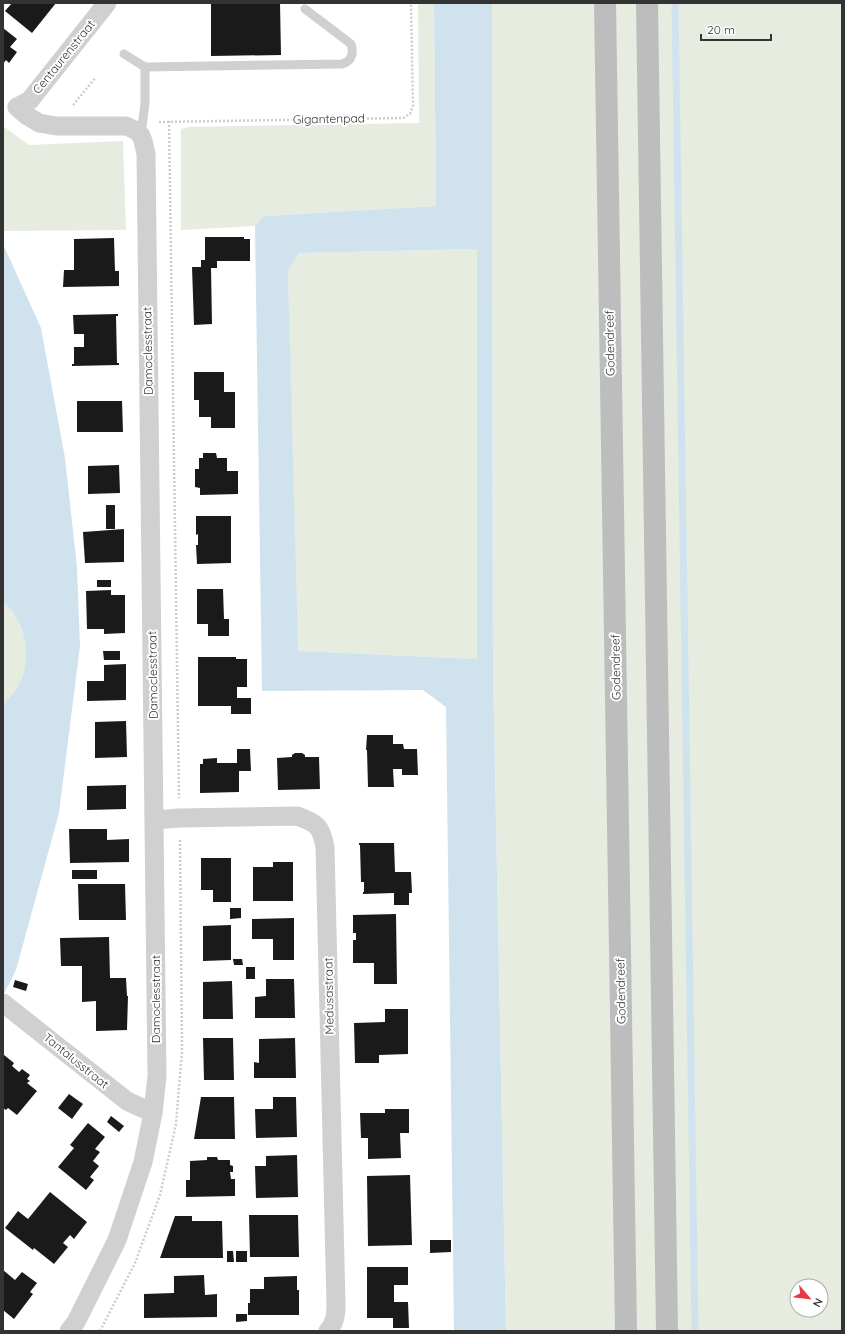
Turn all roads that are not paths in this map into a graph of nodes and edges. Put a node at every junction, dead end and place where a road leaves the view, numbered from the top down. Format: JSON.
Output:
{"nodes":[{"id":1,"x":107,"y":3,"type":"edge"},
{"id":2,"x":605,"y":3,"type":"edge"},
{"id":3,"x":648,"y":3,"type":"edge"},
{"id":4,"x":305,"y":9,"type":"dead end"},
{"id":5,"x":124,"y":54,"type":"dead end"},
{"id":6,"x":145,"y":67,"type":"junction"},
{"id":7,"x":10,"y":105,"type":"edge"},
{"id":8,"x":141,"y":135,"type":"junction"},
{"id":9,"x":154,"y":820,"type":"junction"},
{"id":10,"x":9,"y":1007,"type":"edge"},
{"id":11,"x":153,"y":1113,"type":"junction"},
{"id":12,"x":78,"y":1328,"type":"edge"},
{"id":13,"x":328,"y":1331,"type":"edge"},
{"id":14,"x":626,"y":1331,"type":"edge"},
{"id":15,"x":667,"y":1331,"type":"edge"}],
"edges":[{"from":1,"to":7,"type":"street","name":"Centaurenstraat"},
{"from":2,"to":14,"type":"main road","name":"Godendreef"},
{"from":3,"to":15,"type":"main road"},
{"from":4,"to":6,"type":"lane"},
{"from":5,"to":6,"type":"lane"},
{"from":6,"to":8,"type":"lane"},
{"from":7,"to":8,"type":"street"},
{"from":8,"to":9,"type":"street","name":"Damoclesstraat"},
{"from":9,"to":11,"type":"street","name":"Damoclesstraat"},
{"from":9,"to":13,"type":"street","name":"Medusastraat"},
{"from":10,"to":11,"type":"street","name":"Tantalusstraat"},
{"from":11,"to":12,"type":"street","name":"Damoclesstraat"}]}
